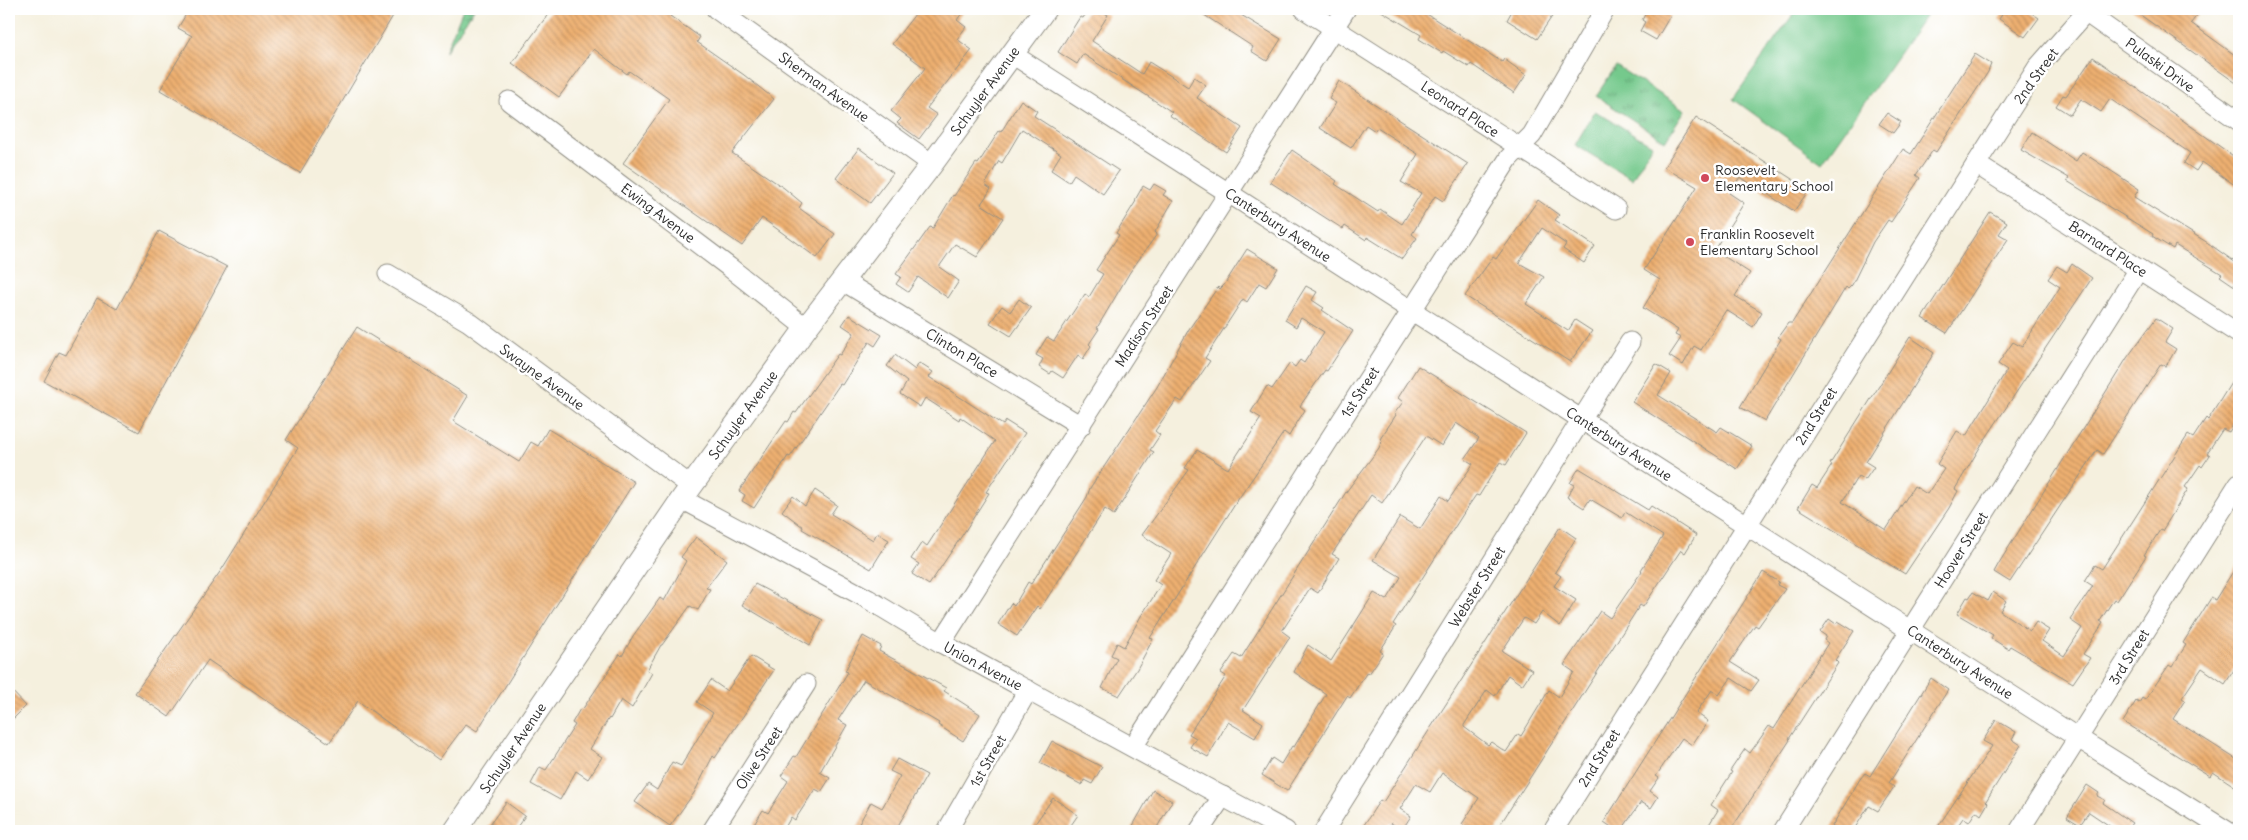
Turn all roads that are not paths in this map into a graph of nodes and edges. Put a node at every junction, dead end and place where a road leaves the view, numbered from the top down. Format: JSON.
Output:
{"nodes":[{"id":1,"x":716,"y":9,"type":"edge"},
{"id":2,"x":1044,"y":9,"type":"edge"},
{"id":3,"x":1304,"y":9,"type":"edge"},
{"id":4,"x":1346,"y":9,"type":"edge"},
{"id":5,"x":1604,"y":9,"type":"edge"},
{"id":6,"x":2086,"y":10,"type":"edge"},
{"id":7,"x":1334,"y":28,"type":"junction"},
{"id":8,"x":1012,"y":54,"type":"junction"},
{"id":9,"x":509,"y":101,"type":"dead end"},
{"id":10,"x":2239,"y":122,"type":"edge"},
{"id":11,"x":1520,"y":147,"type":"junction"},
{"id":12,"x":932,"y":164,"type":"junction"},
{"id":13,"x":1976,"y":164,"type":"junction"},
{"id":14,"x":1229,"y":193,"type":"junction"},
{"id":15,"x":1616,"y":208,"type":"dead end"},
{"id":16,"x":2139,"y":269,"type":"junction"},
{"id":17,"x":388,"y":274,"type":"dead end"},
{"id":18,"x":843,"y":281,"type":"junction"},
{"id":19,"x":1412,"y":311,"type":"junction"},
{"id":20,"x":806,"y":328,"type":"junction"},
{"id":21,"x":2239,"y":334,"type":"edge"},
{"id":22,"x":1630,"y":342,"type":"dead end"},
{"id":23,"x":1582,"y":420,"type":"junction"},
{"id":24,"x":1080,"y":426,"type":"junction"},
{"id":25,"x":2239,"y":483,"type":"edge"},
{"id":26,"x":687,"y":493,"type":"junction"},
{"id":27,"x":1747,"y":526,"type":"junction"},
{"id":28,"x":1910,"y":630,"type":"junction"},
{"id":29,"x":941,"y":644,"type":"junction"},
{"id":30,"x":806,"y":684,"type":"dead end"},
{"id":31,"x":1028,"y":690,"type":"junction"},
{"id":32,"x":2078,"y":738,"type":"junction"},
{"id":33,"x":1133,"y":747,"type":"junction"},
{"id":34,"x":1223,"y":796,"type":"junction"},
{"id":35,"x":455,"y":831,"type":"edge"},
{"id":36,"x":712,"y":831,"type":"edge"},
{"id":37,"x":947,"y":831,"type":"edge"},
{"id":38,"x":1199,"y":831,"type":"edge"},
{"id":39,"x":1286,"y":831,"type":"edge"},
{"id":40,"x":1324,"y":831,"type":"edge"},
{"id":41,"x":1553,"y":831,"type":"edge"},
{"id":42,"x":1783,"y":831,"type":"edge"},
{"id":43,"x":2019,"y":831,"type":"edge"},
{"id":44,"x":2227,"y":831,"type":"edge"}],
"edges":[{"from":1,"to":12,"type":"street","name":"Sherman Avenue"},
{"from":2,"to":8,"type":"street","name":"Schuyler Avenue"},
{"from":3,"to":7,"type":"street","name":"Leonard Place"},
{"from":4,"to":7,"type":"street","name":"Madison Street"},
{"from":5,"to":11,"type":"street","name":"1st Street"},
{"from":6,"to":10,"type":"street","name":"Pulaski Drive"},
{"from":6,"to":13,"type":"street","name":"2nd Street"},
{"from":7,"to":11,"type":"street","name":"Leonard Place"},
{"from":7,"to":14,"type":"street","name":"Madison Street"},
{"from":8,"to":12,"type":"street","name":"Schuyler Avenue"},
{"from":8,"to":14,"type":"street","name":"Canterbury Avenue"},
{"from":9,"to":20,"type":"street","name":"Ewing Avenue"},
{"from":11,"to":15,"type":"street","name":"Leonard Place"},
{"from":11,"to":19,"type":"street","name":"1st Street"},
{"from":12,"to":18,"type":"street","name":"Schuyler Avenue"},
{"from":13,"to":16,"type":"street","name":"Barnard Place"},
{"from":13,"to":27,"type":"street","name":"2nd Street"},
{"from":14,"to":19,"type":"street","name":"Canterbury Avenue"},
{"from":14,"to":24,"type":"street","name":"Madison Street"},
{"from":16,"to":21,"type":"street","name":"Barnard Place"},
{"from":16,"to":28,"type":"street","name":"Hoover Street"},
{"from":17,"to":26,"type":"street","name":"Swayne Avenue"},
{"from":18,"to":20,"type":"street","name":"Schuyler Avenue"},
{"from":18,"to":24,"type":"street","name":"Clinton Place"},
{"from":19,"to":23,"type":"street","name":"Canterbury Avenue"},
{"from":19,"to":33,"type":"street","name":"1st Street"},
{"from":20,"to":26,"type":"street","name":"Schuyler Avenue"},
{"from":22,"to":23,"type":"street","name":"Webster Street"},
{"from":23,"to":27,"type":"street","name":"Canterbury Avenue"},
{"from":23,"to":40,"type":"street","name":"Webster Street"},
{"from":24,"to":29,"type":"street","name":"Madison Street"},
{"from":25,"to":32,"type":"street","name":"3rd Street"},
{"from":26,"to":29,"type":"street","name":"Union Avenue"},
{"from":26,"to":35,"type":"street","name":"Schuyler Avenue"},
{"from":27,"to":28,"type":"street","name":"Canterbury Avenue"},
{"from":27,"to":41,"type":"street","name":"2nd Street"},
{"from":28,"to":32,"type":"street","name":"Canterbury Avenue"},
{"from":28,"to":42,"type":"street","name":"Hoover Street"},
{"from":29,"to":31,"type":"street","name":"Union Avenue"},
{"from":30,"to":36,"type":"street","name":"Olive Street"},
{"from":31,"to":33,"type":"street","name":"Union Avenue"},
{"from":31,"to":37,"type":"street","name":"1st Street"},
{"from":32,"to":43,"type":"street","name":"3rd Street"},
{"from":32,"to":44,"type":"street","name":"Canterbury Avenue"},
{"from":33,"to":34,"type":"street","name":"Union Avenue"},
{"from":34,"to":38,"type":"street"},
{"from":34,"to":39,"type":"street","name":"Union Avenue"}]}
